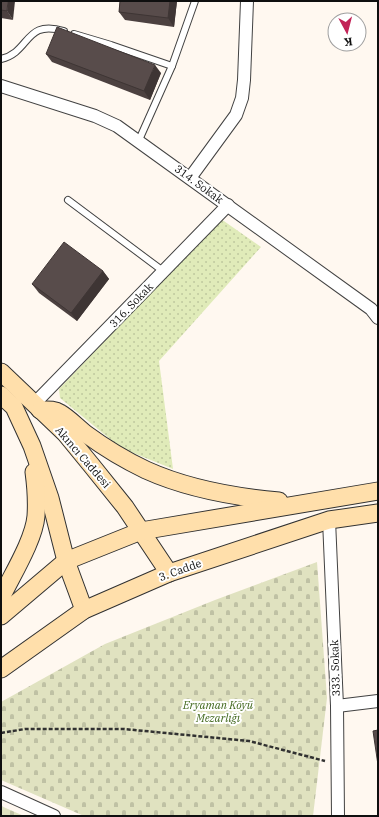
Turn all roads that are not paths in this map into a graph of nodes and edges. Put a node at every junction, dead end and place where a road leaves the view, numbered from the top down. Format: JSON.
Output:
{"nodes":[{"id":1,"x":195,"y":1,"type":"edge"},
{"id":2,"x":248,"y":1,"type":"edge"},
{"id":3,"x":1,"y":59,"type":"edge"},
{"id":4,"x":172,"y":66,"type":"junction"},
{"id":5,"x":1,"y":86,"type":"edge"},
{"id":6,"x":139,"y":140,"type":"junction"},
{"id":7,"x":190,"y":178,"type":"junction"},
{"id":8,"x":68,"y":200,"type":"dead end"},
{"id":9,"x":228,"y":205,"type":"junction"},
{"id":10,"x":164,"y":271,"type":"junction"},
{"id":11,"x":378,"y":318,"type":"edge"},
{"id":12,"x":1,"y":372,"type":"edge"},
{"id":13,"x":1,"y":395,"type":"edge"},
{"id":14,"x":37,"y":407,"type":"junction"},
{"id":15,"x":32,"y":446,"type":"junction"},
{"id":16,"x":378,"y":491,"type":"edge"},
{"id":17,"x":305,"y":503,"type":"junction"},
{"id":18,"x":378,"y":513,"type":"edge"},
{"id":19,"x":329,"y":520,"type":"junction"},
{"id":20,"x":141,"y":530,"type":"junction"},
{"id":21,"x":66,"y":561,"type":"junction"},
{"id":22,"x":170,"y":573,"type":"junction"},
{"id":23,"x":1,"y":598,"type":"edge"},
{"id":24,"x":84,"y":610,"type":"junction"},
{"id":25,"x":1,"y":616,"type":"edge"},
{"id":26,"x":1,"y":669,"type":"edge"},
{"id":27,"x":378,"y":701,"type":"edge"},
{"id":28,"x":336,"y":706,"type":"junction"},
{"id":29,"x":1,"y":792,"type":"edge"},
{"id":30,"x":54,"y":816,"type":"edge"},
{"id":31,"x":338,"y":816,"type":"edge"}],
"edges":[{"from":1,"to":4,"type":"lane"},
{"from":2,"to":7,"type":"street"},
{"from":3,"to":4,"type":"lane"},
{"from":4,"to":6,"type":"lane"},
{"from":5,"to":6,"type":"street","name":"314. Sokak"},
{"from":6,"to":7,"type":"street","name":"314. Sokak"},
{"from":7,"to":9,"type":"street","name":"314. Sokak"},
{"from":8,"to":10,"type":"lane"},
{"from":9,"to":10,"type":"street","name":"316. Sokak"},
{"from":9,"to":11,"type":"street","name":"314. Sokak"},
{"from":10,"to":14,"type":"street","name":"316. Sokak"},
{"from":12,"to":14,"type":"street","name":"Akıncı Caddesi"},
{"from":13,"to":15,"type":"street"},
{"from":14,"to":17,"type":"street"},
{"from":14,"to":20,"type":"street","name":"Akıncı Caddesi"},
{"from":15,"to":21,"type":"street"},
{"from":15,"to":23,"type":"street"},
{"from":16,"to":17,"type":"street"},
{"from":17,"to":20,"type":"street"},
{"from":18,"to":19,"type":"street","name":"3. Cadde"},
{"from":19,"to":22,"type":"street","name":"3. Cadde"},
{"from":19,"to":28,"type":"street","name":"333. Sokak"},
{"from":20,"to":21,"type":"street"},
{"from":20,"to":22,"type":"street","name":"Akıncı Caddesi"},
{"from":21,"to":24,"type":"street"},
{"from":21,"to":25,"type":"street"},
{"from":22,"to":24,"type":"street","name":"3. Cadde"},
{"from":24,"to":26,"type":"street","name":"3. Cadde"},
{"from":27,"to":28,"type":"street"},
{"from":28,"to":31,"type":"street","name":"333. Sokak"},
{"from":29,"to":30,"type":"street"}]}
